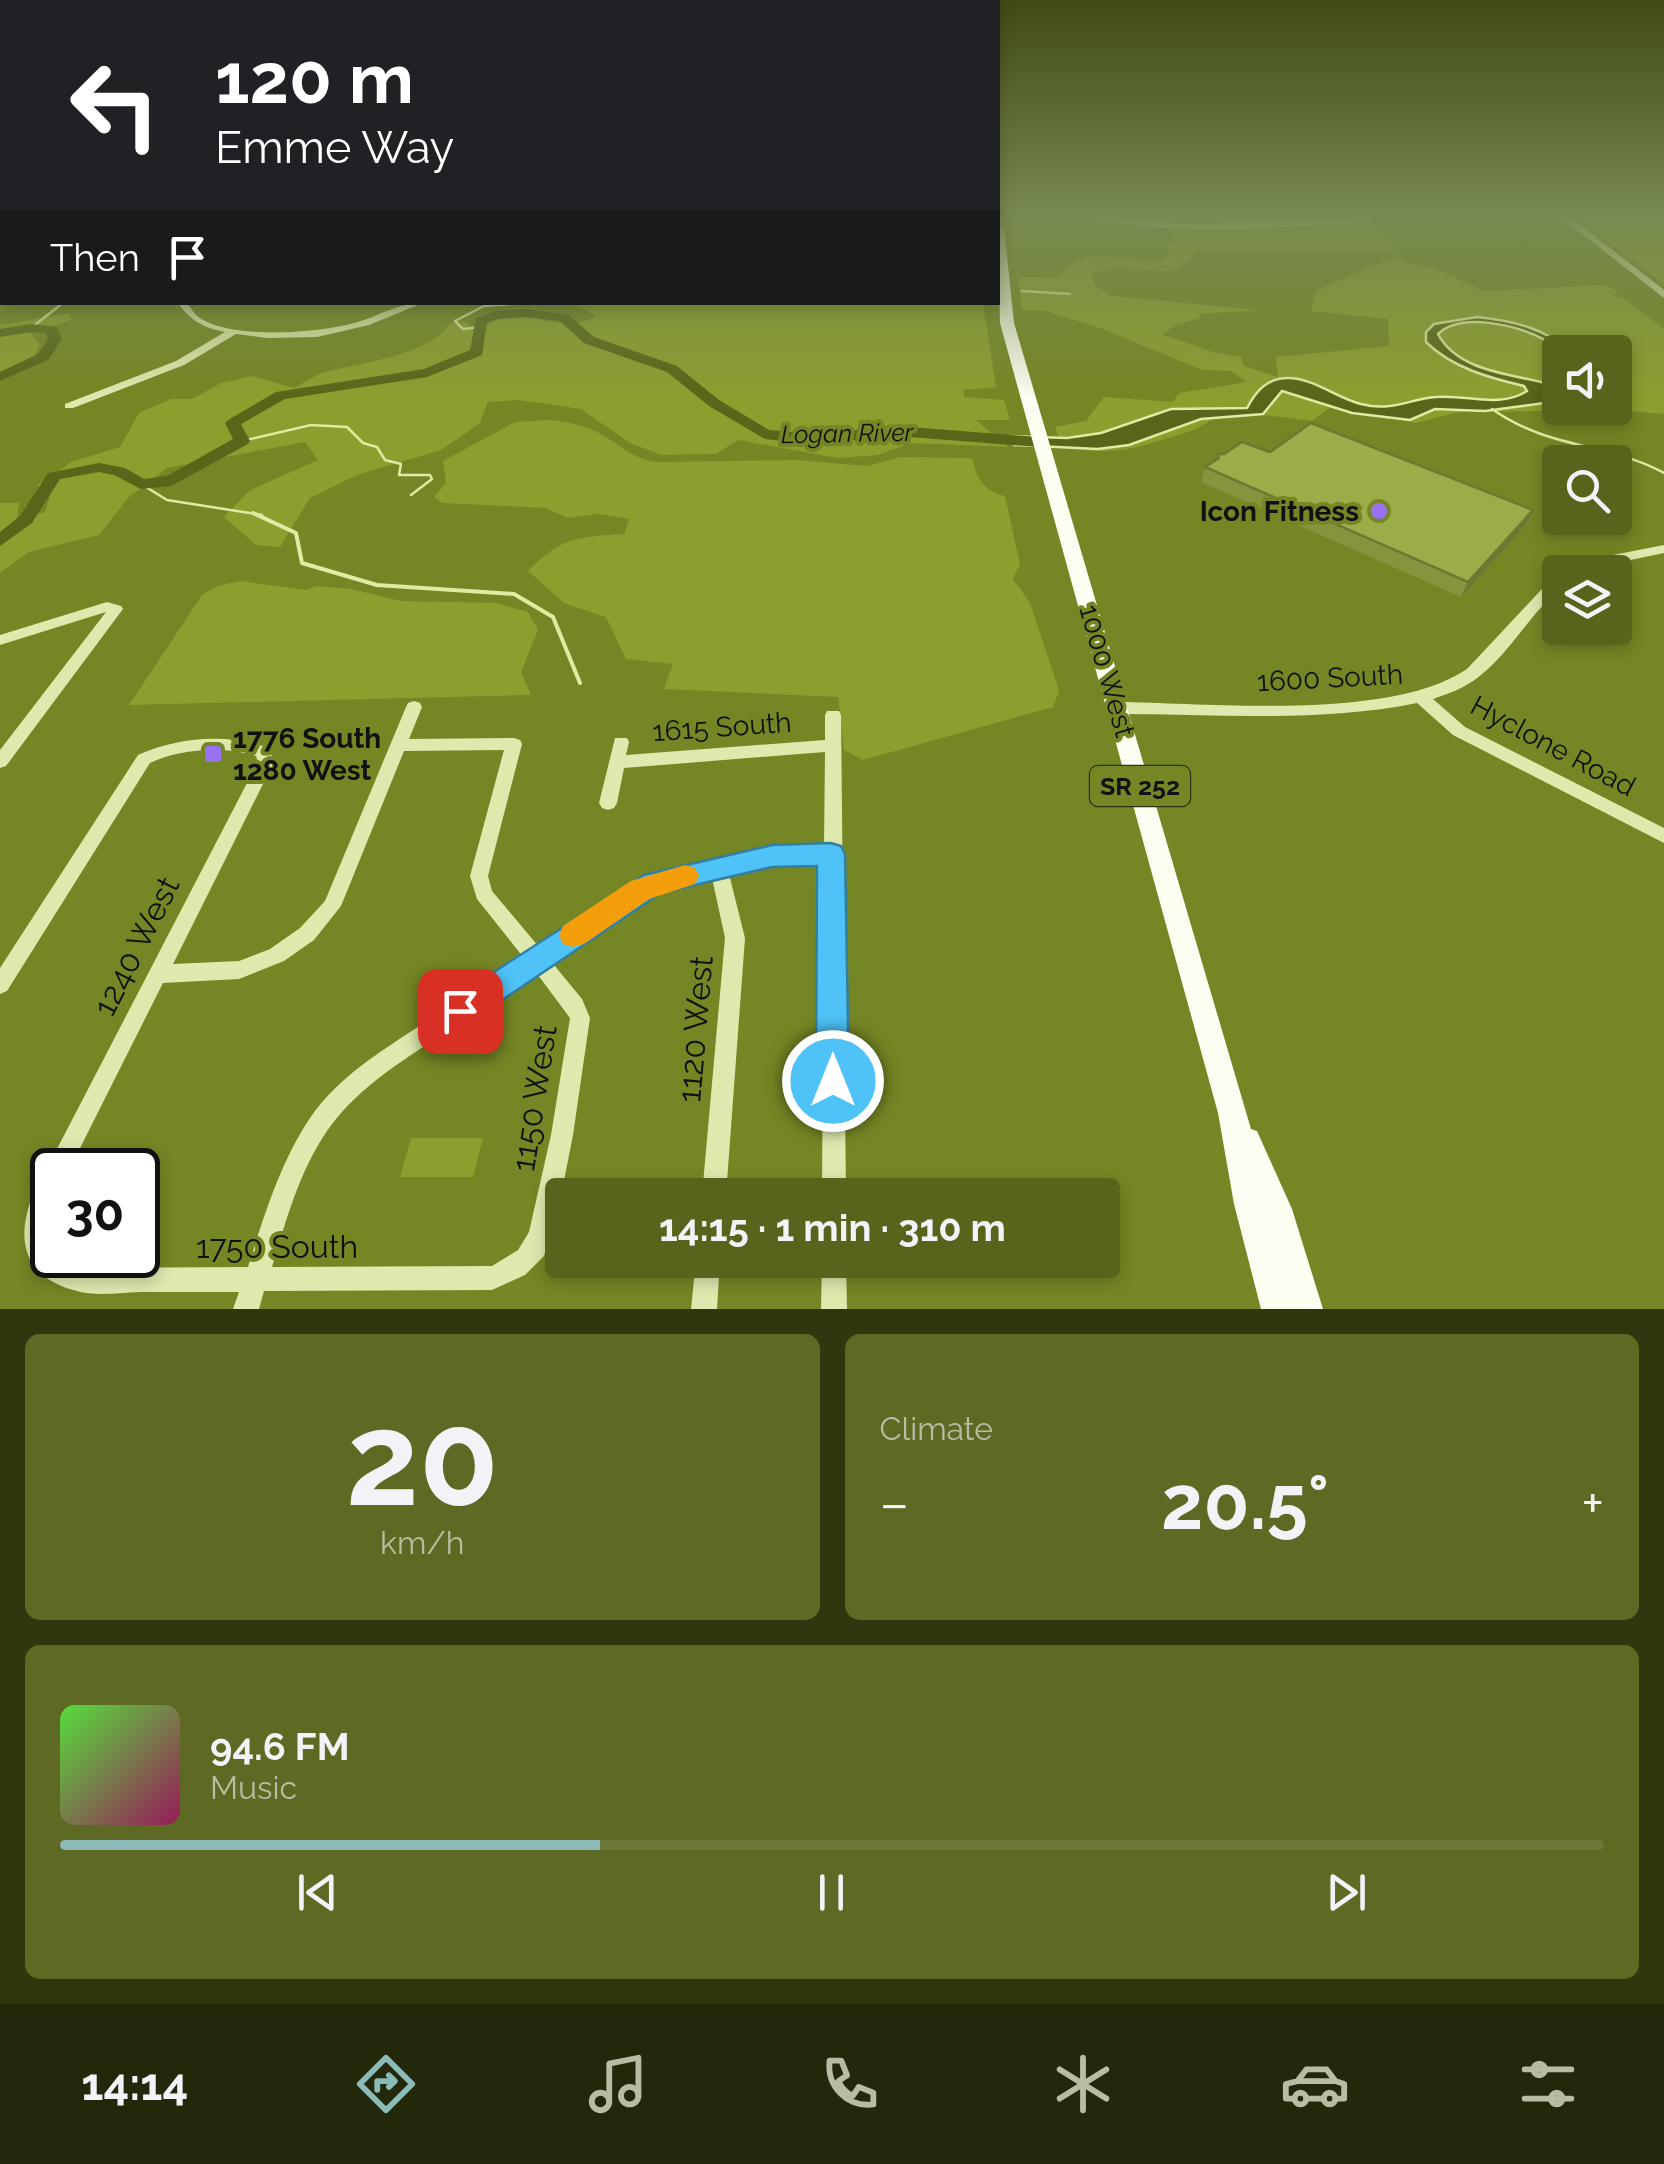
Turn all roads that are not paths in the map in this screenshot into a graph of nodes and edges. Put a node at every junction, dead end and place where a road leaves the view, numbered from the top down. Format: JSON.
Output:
{"nodes":[{"id":1,"x":1002,"y":274,"type":"edge"},
{"id":2,"x":1637,"y":274,"type":"edge"},
{"id":3,"x":1664,"y":295,"type":"edge"},
{"id":4,"x":183,"y":305,"type":"edge"},
{"id":5,"x":415,"y":305,"type":"edge"},
{"id":6,"x":233,"y":331,"type":"junction"},
{"id":7,"x":69,"y":406,"type":"dead end"},
{"id":8,"x":1664,"y":550,"type":"edge"},
{"id":9,"x":1632,"y":556,"type":"edge"},
{"id":10,"x":1542,"y":596,"type":"edge"},
{"id":11,"x":0,"y":640,"type":"edge"},
{"id":12,"x":1421,"y":697,"type":"junction"},
{"id":13,"x":414,"y":707,"type":"dead end"},
{"id":14,"x":1118,"y":708,"type":"junction"},
{"id":15,"x":833,"y":715,"type":"dead end"},
{"id":16,"x":621,"y":742,"type":"dead end"},
{"id":17,"x":398,"y":746,"type":"junction"},
{"id":18,"x":831,"y":746,"type":"junction"},
{"id":19,"x":0,"y":762,"type":"edge"},
{"id":20,"x":617,"y":762,"type":"junction"},
{"id":21,"x":608,"y":803,"type":"dead end"},
{"id":22,"x":1664,"y":836,"type":"edge"},
{"id":23,"x":831,"y":854,"type":"junction"},
{"id":24,"x":718,"y":869,"type":"junction"},
{"id":25,"x":537,"y":960,"type":"junction"},
{"id":26,"x":158,"y":974,"type":"junction"},
{"id":27,"x":0,"y":985,"type":"edge"},
{"id":28,"x":1233,"y":1113,"type":"junction"},
{"id":29,"x":69,"y":1148,"type":"edge"},
{"id":30,"x":1244,"y":1176,"type":"junction"},
{"id":31,"x":715,"y":1178,"type":"edge"},
{"id":32,"x":834,"y":1178,"type":"edge"},
{"id":33,"x":528,"y":1256,"type":"joint"},
{"id":34,"x":72,"y":1278,"type":"edge"},
{"id":35,"x":257,"y":1278,"type":"junction"},
{"id":36,"x":707,"y":1278,"type":"edge"},
{"id":37,"x":834,"y":1278,"type":"edge"},
{"id":38,"x":246,"y":1309,"type":"edge"},
{"id":39,"x":704,"y":1309,"type":"edge"},
{"id":40,"x":834,"y":1309,"type":"edge"},
{"id":41,"x":1278,"y":1309,"type":"edge"},
{"id":42,"x":1288,"y":1309,"type":"edge"},
{"id":43,"x":1306,"y":1309,"type":"edge"}],
"edges":[{"from":1,"to":14,"type":"main road","name":"1000 West","number":"SR 252"},
{"from":2,"to":3,"type":"street"},
{"from":4,"to":6,"type":"street"},
{"from":5,"to":6,"type":"street"},
{"from":6,"to":7,"type":"street"},
{"from":8,"to":9,"type":"street"},
{"from":10,"to":12,"type":"street","name":"1600 South"},
{"from":11,"to":19,"type":"street"},
{"from":12,"to":14,"type":"street","name":"1600 South"},
{"from":12,"to":22,"type":"street","name":"Hyclone Road"},
{"from":13,"to":17,"type":"street"},
{"from":14,"to":28,"type":"main road","name":"1000 West","number":"SR 252"},
{"from":15,"to":18,"type":"street"},
{"from":16,"to":20,"type":"street"},
{"from":17,"to":25,"type":"street","name":"1150 West"},
{"from":17,"to":26,"type":"street"},
{"from":18,"to":20,"type":"street","name":"1615 South"},
{"from":18,"to":23,"type":"street"},
{"from":20,"to":21,"type":"street"},
{"from":23,"to":24,"type":"street"},
{"from":23,"to":32,"type":"street"},
{"from":24,"to":25,"type":"street"},
{"from":24,"to":31,"type":"street","name":"1120 West"},
{"from":25,"to":33,"type":"street","name":"1150 West"},
{"from":25,"to":35,"type":"street"},
{"from":26,"to":27,"type":"street","name":"1240 West"},
{"from":26,"to":29,"type":"street","name":"1240 West"},
{"from":28,"to":30,"type":"main road","name":"1000 West","number":"SR 252"},
{"from":28,"to":43,"type":"main road","name":"1000 West","number":"SR 252"},
{"from":30,"to":41,"type":"main road","name":"1000 West","number":"SR 252"},
{"from":30,"to":42,"type":"main road","number":"SR 252"},
{"from":33,"to":35,"type":"street","name":"1750 South"},
{"from":34,"to":35,"type":"street","name":"1750 South"},
{"from":35,"to":38,"type":"street"},
{"from":36,"to":39,"type":"street"},
{"from":37,"to":40,"type":"street"}]}
